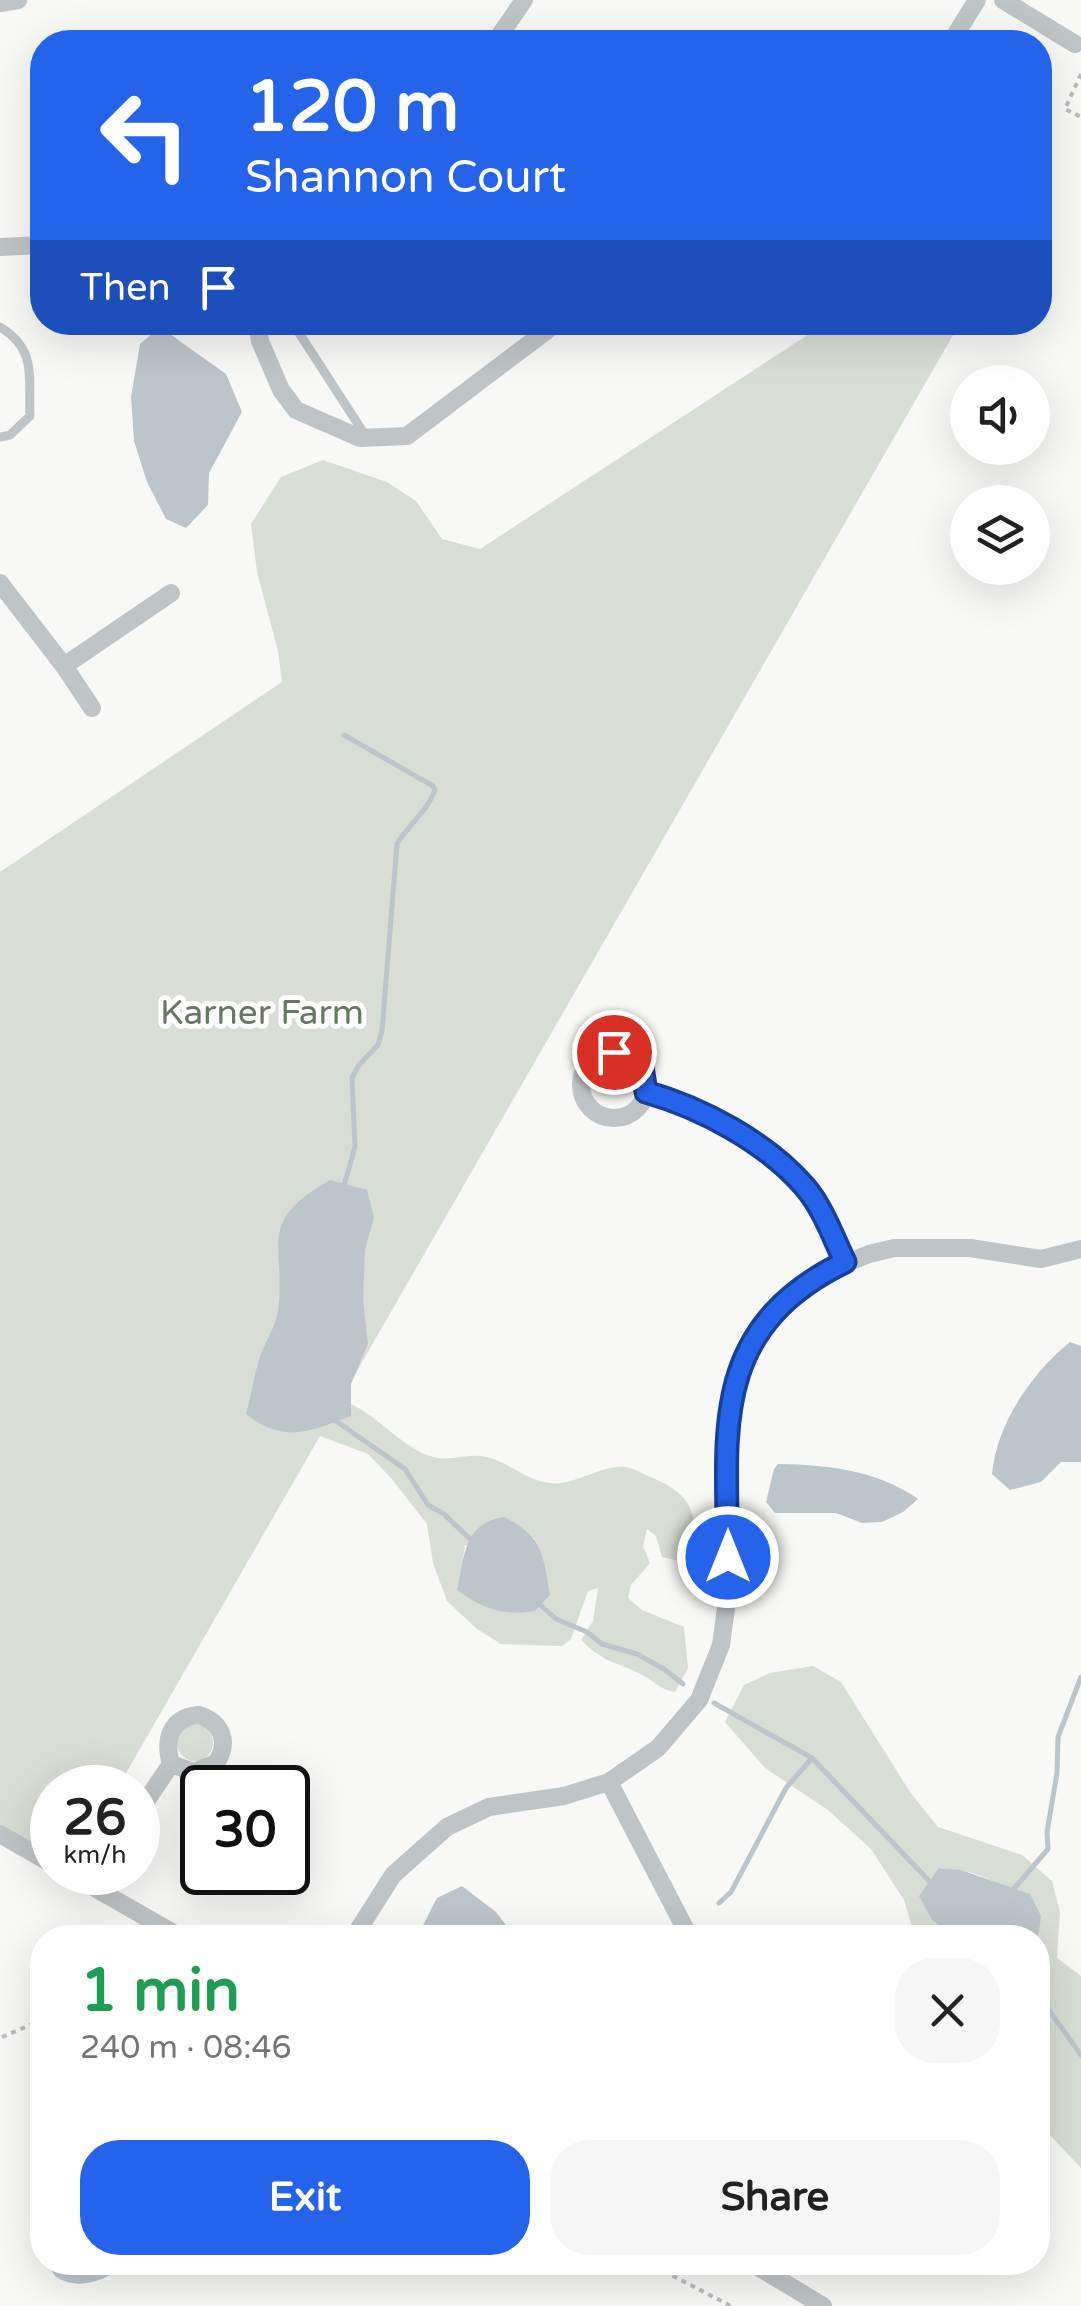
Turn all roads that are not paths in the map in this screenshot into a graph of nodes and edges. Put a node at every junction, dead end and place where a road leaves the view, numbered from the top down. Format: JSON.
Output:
{"nodes":[{"id":1,"x":18,"y":0,"type":"edge"},
{"id":2,"x":524,"y":0,"type":"edge"},
{"id":3,"x":977,"y":0,"type":"edge"},
{"id":4,"x":1002,"y":0,"type":"edge"},
{"id":5,"x":0,"y":3,"type":"edge"},
{"id":6,"x":503,"y":30,"type":"edge"},
{"id":7,"x":958,"y":30,"type":"edge"},
{"id":8,"x":1052,"y":30,"type":"edge"},
{"id":9,"x":1052,"y":30,"type":"edge"},
{"id":10,"x":1075,"y":44,"type":"dead end"},
{"id":11,"x":30,"y":247,"type":"edge"},
{"id":12,"x":0,"y":248,"type":"edge"},
{"id":13,"x":0,"y":327,"type":"edge"},
{"id":14,"x":259,"y":335,"type":"edge"},
{"id":15,"x":300,"y":335,"type":"edge"},
{"id":16,"x":541,"y":335,"type":"edge"},
{"id":17,"x":0,"y":437,"type":"edge"},
{"id":18,"x":366,"y":438,"type":"junction"},
{"id":19,"x":0,"y":583,"type":"edge"},
{"id":20,"x":171,"y":592,"type":"dead end"},
{"id":21,"x":64,"y":666,"type":"junction"},
{"id":22,"x":92,"y":708,"type":"dead end"},
{"id":23,"x":646,"y":1092,"type":"dead end"},
{"id":24,"x":1081,"y":1249,"type":"edge"},
{"id":25,"x":845,"y":1262,"type":"junction"},
{"id":26,"x":171,"y":1764,"type":"dead end"},
{"id":27,"x":160,"y":1780,"type":"edge"},
{"id":28,"x":608,"y":1782,"type":"junction"},
{"id":29,"x":0,"y":1834,"type":"edge"},
{"id":30,"x":30,"y":1851,"type":"edge"},
{"id":31,"x":119,"y":1895,"type":"edge"},
{"id":32,"x":163,"y":1925,"type":"edge"},
{"id":33,"x":361,"y":1925,"type":"edge"},
{"id":34,"x":683,"y":1925,"type":"edge"},
{"id":35,"x":772,"y":2275,"type":"edge"},
{"id":36,"x":824,"y":2306,"type":"edge"}],
"edges":[{"from":1,"to":5,"type":"street"},
{"from":2,"to":6,"type":"street"},
{"from":3,"to":7,"type":"street"},
{"from":4,"to":8,"type":"street"},
{"from":9,"to":10,"type":"street"},
{"from":11,"to":12,"type":"street"},
{"from":13,"to":17,"type":"lane"},
{"from":14,"to":18,"type":"street"},
{"from":15,"to":18,"type":"lane"},
{"from":16,"to":18,"type":"street"},
{"from":19,"to":21,"type":"street"},
{"from":20,"to":21,"type":"street"},
{"from":21,"to":22,"type":"street"},
{"from":23,"to":25,"type":"street"},
{"from":24,"to":25,"type":"street"},
{"from":25,"to":28,"type":"street"},
{"from":26,"to":27,"type":"street"},
{"from":28,"to":33,"type":"street"},
{"from":28,"to":34,"type":"street"},
{"from":29,"to":30,"type":"street"},
{"from":31,"to":32,"type":"street"},
{"from":35,"to":36,"type":"street"}]}
